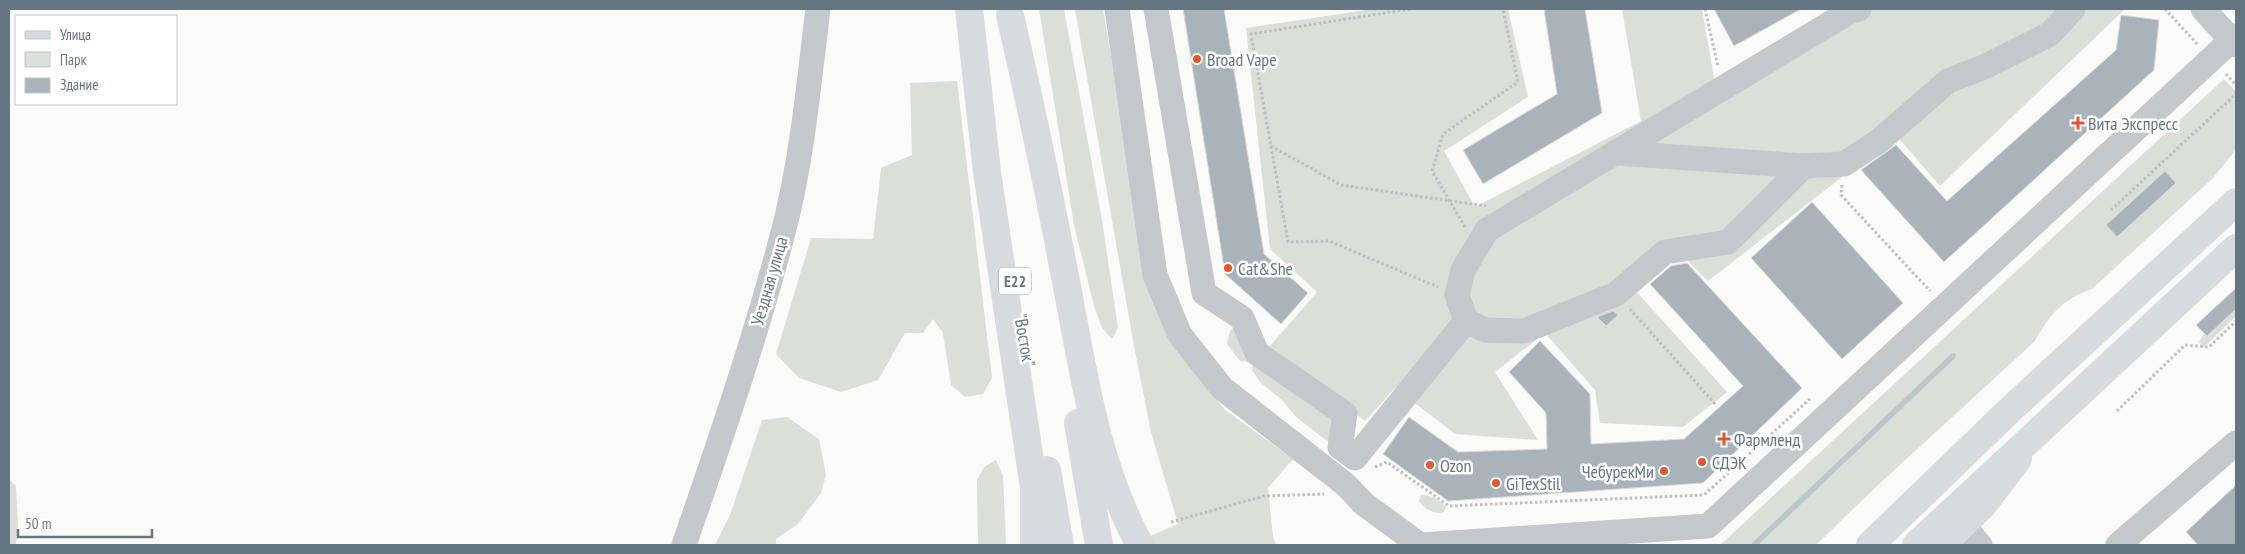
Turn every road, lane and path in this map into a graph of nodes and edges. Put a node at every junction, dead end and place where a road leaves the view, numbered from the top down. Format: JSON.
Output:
{"nodes":[{"id":1,"x":818,"y":9,"type":"edge"},
{"id":2,"x":1116,"y":9,"type":"edge"},
{"id":3,"x":1156,"y":9,"type":"edge"},
{"id":4,"x":1410,"y":9,"type":"edge"},
{"id":5,"x":1503,"y":9,"type":"edge"},
{"id":6,"x":1705,"y":9,"type":"edge"},
{"id":7,"x":1859,"y":9,"type":"edge"},
{"id":8,"x":2073,"y":9,"type":"edge"},
{"id":9,"x":2165,"y":9,"type":"edge"},
{"id":10,"x":2203,"y":9,"type":"edge"},
{"id":11,"x":1009,"y":12,"type":"edge"},
{"id":12,"x":970,"y":13,"type":"edge"},
{"id":13,"x":2235,"y":40,"type":"edge"},
{"id":14,"x":2191,"y":51,"type":"dead end"},
{"id":15,"x":1724,"y":88,"type":"junction"},
{"id":16,"x":2236,"y":94,"type":"edge"},
{"id":17,"x":1271,"y":145,"type":"junction"},
{"id":18,"x":1617,"y":152,"type":"junction"},
{"id":19,"x":1844,"y":164,"type":"junction"},
{"id":20,"x":1804,"y":166,"type":"junction"},
{"id":21,"x":1450,"y":200,"type":"junction"},
{"id":22,"x":2236,"y":201,"type":"edge"},
{"id":23,"x":2111,"y":210,"type":"dead end"},
{"id":24,"x":1520,"y":211,"type":"junction"},
{"id":25,"x":1477,"y":247,"type":"junction"},
{"id":26,"x":2236,"y":248,"type":"edge"},
{"id":27,"x":2226,"y":263,"type":"edge"},
{"id":28,"x":1937,"y":284,"type":"dead end"},
{"id":29,"x":1930,"y":291,"type":"junction"},
{"id":30,"x":1616,"y":294,"type":"junction"},
{"id":31,"x":1457,"y":295,"type":"junction"},
{"id":32,"x":1923,"y":297,"type":"dead end"},
{"id":33,"x":1466,"y":321,"type":"junction"},
{"id":34,"x":2236,"y":321,"type":"edge"},
{"id":35,"x":1812,"y":398,"type":"dead end"},
{"id":36,"x":1717,"y":406,"type":"dead end"},
{"id":37,"x":2012,"y":408,"type":"junction"},
{"id":38,"x":2117,"y":411,"type":"dead end"},
{"id":39,"x":2037,"y":433,"type":"junction"},
{"id":40,"x":2236,"y":442,"type":"edge"},
{"id":41,"x":1355,"y":458,"type":"junction"},
{"id":42,"x":1346,"y":485,"type":"junction"},
{"id":43,"x":1171,"y":522,"type":"dead end"},
{"id":44,"x":1962,"y":525,"type":"junction"},
{"id":45,"x":684,"y":545,"type":"edge"},
{"id":46,"x":1034,"y":545,"type":"edge"},
{"id":47,"x":1060,"y":545,"type":"edge"},
{"id":48,"x":1099,"y":545,"type":"edge"},
{"id":49,"x":1140,"y":545,"type":"edge"},
{"id":50,"x":1421,"y":545,"type":"edge"},
{"id":51,"x":1851,"y":545,"type":"edge"},
{"id":52,"x":1870,"y":545,"type":"edge"},
{"id":53,"x":1916,"y":545,"type":"edge"},
{"id":54,"x":1924,"y":545,"type":"edge"},
{"id":55,"x":1941,"y":545,"type":"edge"},
{"id":56,"x":1980,"y":545,"type":"edge"},
{"id":57,"x":2118,"y":545,"type":"edge"}],
"edges":[{"from":1,"to":45,"type":"street","name":"Уездная улица"},
{"from":2,"to":42,"type":"street"},
{"from":3,"to":41,"type":"street"},
{"from":4,"to":17,"type":"path"},
{"from":5,"to":21,"type":"path"},
{"from":6,"to":15,"type":"path"},
{"from":7,"to":15,"type":"street"},
{"from":8,"to":19,"type":"street"},
{"from":9,"to":14,"type":"path"},
{"from":10,"to":13,"type":"street"},
{"from":11,"to":48,"type":"main road"},
{"from":11,"to":49,"type":"main road"},
{"from":12,"to":46,"type":"main road"},
{"from":12,"to":47,"type":"main road","name":"\"Восток\"","number":"E22"},
{"from":13,"to":50,"type":"street"},
{"from":15,"to":18,"type":"street"},
{"from":16,"to":23,"type":"path"},
{"from":17,"to":21,"type":"path"},
{"from":17,"to":31,"type":"path"},
{"from":18,"to":20,"type":"street"},
{"from":18,"to":24,"type":"street"},
{"from":19,"to":20,"type":"street"},
{"from":19,"to":29,"type":"path"},
{"from":20,"to":30,"type":"street"},
{"from":21,"to":24,"type":"path"},
{"from":21,"to":25,"type":"path"},
{"from":22,"to":37,"type":"main road"},
{"from":24,"to":25,"type":"street"},
{"from":25,"to":31,"type":"street"},
{"from":26,"to":27,"type":"main road"},
{"from":27,"to":39,"type":"main road"},
{"from":28,"to":29,"type":"path"},
{"from":29,"to":32,"type":"path"},
{"from":30,"to":33,"type":"street"},
{"from":30,"to":36,"type":"path"},
{"from":31,"to":33,"type":"street"},
{"from":33,"to":41,"type":"street"},
{"from":34,"to":38,"type":"path"},
{"from":35,"to":41,"type":"path"},
{"from":37,"to":51,"type":"main road"},
{"from":37,"to":52,"type":"main road"},
{"from":39,"to":44,"type":"main road"},
{"from":39,"to":53,"type":"main road"},
{"from":40,"to":57,"type":"street"},
{"from":42,"to":43,"type":"path"},
{"from":42,"to":50,"type":"street"},
{"from":44,"to":54,"type":"street"},
{"from":44,"to":55,"type":"main road"},
{"from":44,"to":56,"type":"street"}]}
